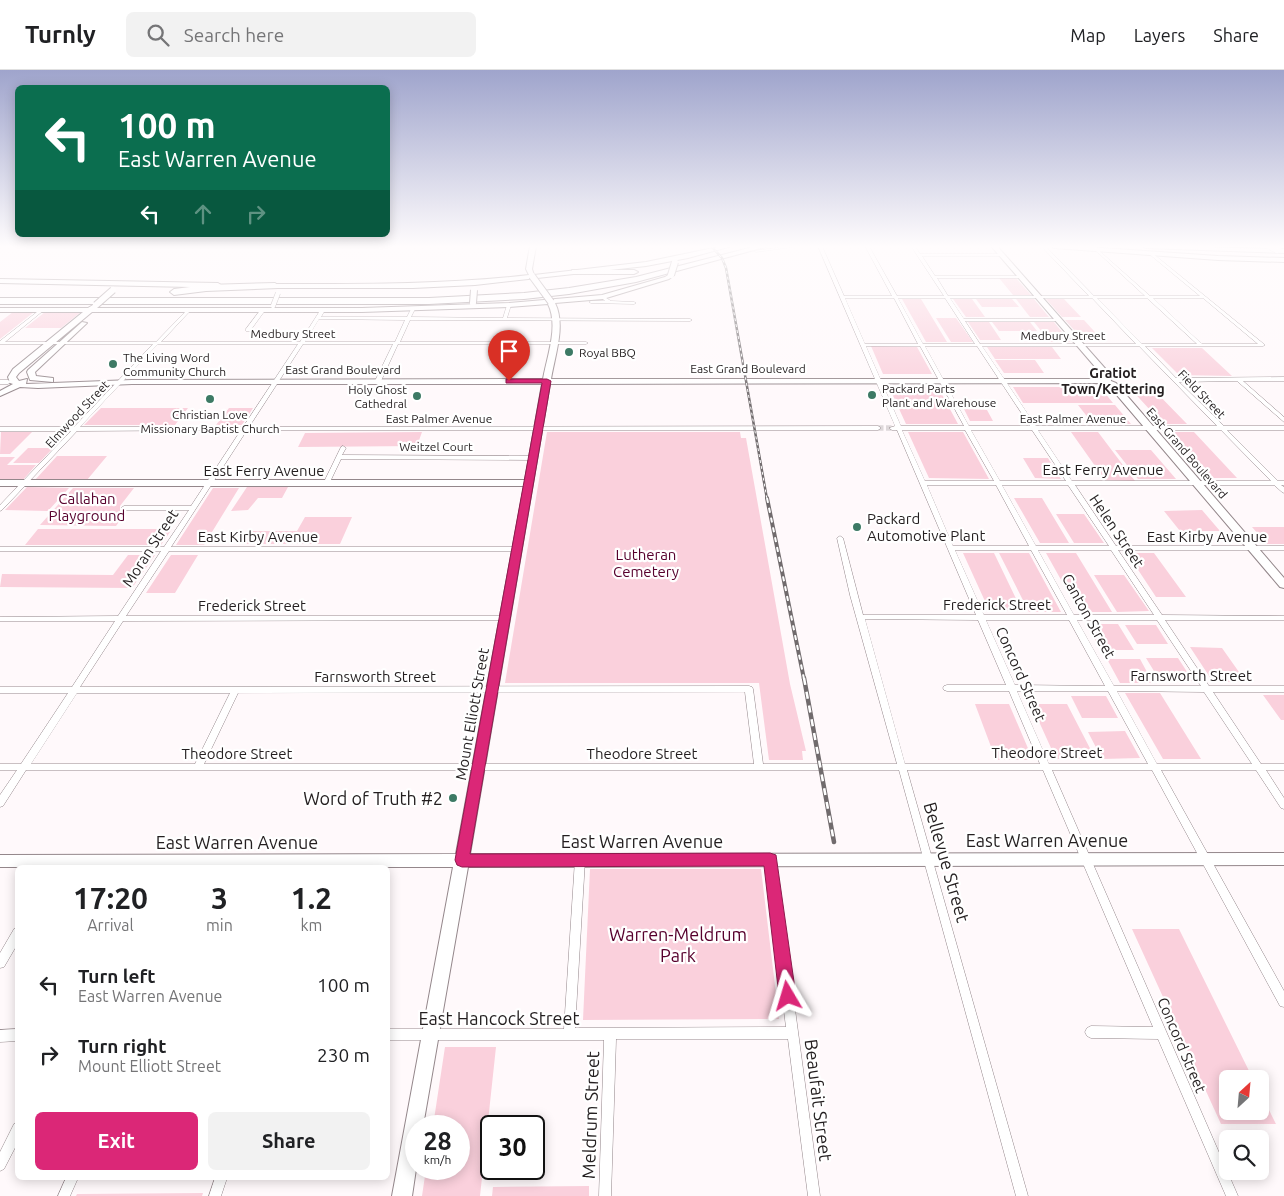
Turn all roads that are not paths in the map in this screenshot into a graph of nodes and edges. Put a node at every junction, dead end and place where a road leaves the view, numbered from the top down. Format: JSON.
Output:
{"nodes":[{"id":1,"x":896,"y":298,"type":"edge"},
{"id":2,"x":948,"y":298,"type":"edge"},
{"id":3,"x":105,"y":299,"type":"edge"},
{"id":4,"x":138,"y":299,"type":"edge"},
{"id":5,"x":274,"y":299,"type":"edge"},
{"id":6,"x":377,"y":299,"type":"edge"},
{"id":7,"x":479,"y":299,"type":"edge"},
{"id":8,"x":480,"y":299,"type":"edge"},
{"id":9,"x":548,"y":299,"type":"edge"},
{"id":10,"x":575,"y":299,"type":"edge"},
{"id":11,"x":606,"y":299,"type":"junction"},
{"id":12,"x":843,"y":299,"type":"edge"},
{"id":13,"x":1039,"y":299,"type":"edge"},
{"id":14,"x":1095,"y":299,"type":"edge"},
{"id":15,"x":1151,"y":299,"type":"edge"},
{"id":16,"x":1206,"y":299,"type":"edge"},
{"id":17,"x":192,"y":300,"type":"junction"},
{"id":18,"x":568,"y":300,"type":"junction"},
{"id":19,"x":0,"y":301,"type":"edge"},
{"id":20,"x":550,"y":302,"type":"junction"},
{"id":21,"x":591,"y":302,"type":"dead end"},
{"id":22,"x":479,"y":303,"type":"junction"},
{"id":23,"x":634,"y":303,"type":"dead end"},
{"id":24,"x":40,"y":305,"type":"junction"},
{"id":25,"x":96,"y":305,"type":"junction"},
{"id":26,"x":509,"y":305,"type":"junction"},
{"id":27,"x":459,"y":307,"type":"junction"},
{"id":28,"x":270,"y":308,"type":"junction"},
{"id":29,"x":412,"y":309,"type":"junction"},
{"id":30,"x":0,"y":310,"type":"edge"},
{"id":31,"x":188,"y":310,"type":"junction"},
{"id":32,"x":323,"y":310,"type":"junction"},
{"id":33,"x":318,"y":318,"type":"junction"},
{"id":34,"x":408,"y":318,"type":"junction"},
{"id":35,"x":454,"y":318,"type":"junction"},
{"id":36,"x":505,"y":318,"type":"junction"},
{"id":37,"x":557,"y":319,"type":"junction"},
{"id":38,"x":690,"y":320,"type":"dead end"},
{"id":39,"x":963,"y":320,"type":"junction"},
{"id":40,"x":1057,"y":320,"type":"junction"},
{"id":41,"x":248,"y":330,"type":"dead end"},
{"id":42,"x":0,"y":343,"type":"edge"},
{"id":43,"x":51,"y":343,"type":"junction"},
{"id":44,"x":64,"y":343,"type":"junction"},
{"id":45,"x":157,"y":343,"type":"junction"},
{"id":46,"x":302,"y":343,"type":"junction"},
{"id":47,"x":396,"y":343,"type":"junction"},
{"id":48,"x":553,"y":343,"type":"junction"},
{"id":49,"x":586,"y":343,"type":"dead end"},
{"id":50,"x":862,"y":345,"type":"junction"},
{"id":51,"x":922,"y":345,"type":"junction"},
{"id":52,"x":979,"y":345,"type":"junction"},
{"id":53,"x":1080,"y":345,"type":"junction"},
{"id":54,"x":1140,"y":345,"type":"junction"},
{"id":55,"x":1201,"y":345,"type":"junction"},
{"id":56,"x":47,"y":357,"type":"junction"},
{"id":57,"x":7,"y":380,"type":"edge"},
{"id":58,"x":49,"y":380,"type":"junction"},
{"id":59,"x":879,"y":380,"type":"junction"},
{"id":60,"x":942,"y":380,"type":"junction"},
{"id":61,"x":1002,"y":380,"type":"junction"},
{"id":62,"x":1175,"y":380,"type":"junction"},
{"id":63,"x":1239,"y":380,"type":"junction"},
{"id":64,"x":1284,"y":380,"type":"edge"},
{"id":65,"x":276,"y":381,"type":"junction"},
{"id":66,"x":378,"y":381,"type":"junction"},
{"id":67,"x":547,"y":381,"type":"junction"},
{"id":68,"x":119,"y":382,"type":"junction"},
{"id":69,"x":1107,"y":382,"type":"junction"},
{"id":70,"x":19,"y":384,"type":"junction"},
{"id":71,"x":40,"y":386,"type":"junction"},
{"id":72,"x":0,"y":393,"type":"edge"},
{"id":73,"x":1284,"y":420,"type":"edge"},
{"id":74,"x":245,"y":428,"type":"junction"},
{"id":75,"x":538,"y":428,"type":"junction"},
{"id":76,"x":878,"y":428,"type":"tunnel mouth"},
{"id":77,"x":896,"y":428,"type":"junction"},
{"id":78,"x":968,"y":428,"type":"junction"},
{"id":79,"x":1034,"y":428,"type":"junction"},
{"id":80,"x":1149,"y":428,"type":"junction"},
{"id":81,"x":1222,"y":428,"type":"junction"},
{"id":82,"x":1284,"y":428,"type":"edge"},
{"id":83,"x":0,"y":429,"type":"edge"},
{"id":84,"x":76,"y":429,"type":"junction"},
{"id":85,"x":343,"y":448,"type":"dead end"},
{"id":86,"x":338,"y":457,"type":"junction"},
{"id":87,"x":533,"y":458,"type":"junction"},
{"id":88,"x":997,"y":482,"type":"junction"},
{"id":89,"x":1070,"y":482,"type":"junction"},
{"id":90,"x":0,"y":483,"type":"edge"},
{"id":91,"x":24,"y":483,"type":"junction"},
{"id":92,"x":209,"y":483,"type":"junction"},
{"id":93,"x":528,"y":483,"type":"junction"},
{"id":94,"x":922,"y":483,"type":"junction"},
{"id":95,"x":1196,"y":483,"type":"junction"},
{"id":96,"x":1276,"y":483,"type":"junction"},
{"id":97,"x":1284,"y":483,"type":"edge"},
{"id":98,"x":326,"y":484,"type":"junction"},
{"id":99,"x":1284,"y":491,"type":"edge"},
{"id":100,"x":124,"y":508,"type":"dead end"},
{"id":101,"x":192,"y":508,"type":"junction"},
{"id":102,"x":0,"y":509,"type":"edge"},
{"id":103,"x":840,"y":538,"type":"dead end"},
{"id":104,"x":951,"y":548,"type":"junction"},
{"id":105,"x":1034,"y":548,"type":"junction"},
{"id":106,"x":1113,"y":548,"type":"junction"},
{"id":107,"x":1252,"y":548,"type":"junction"},
{"id":108,"x":1284,"y":548,"type":"edge"},
{"id":109,"x":0,"y":549,"type":"edge"},
{"id":110,"x":166,"y":549,"type":"junction"},
{"id":111,"x":517,"y":549,"type":"junction"},
{"id":112,"x":1284,"y":586,"type":"edge"},
{"id":113,"x":1072,"y":617,"type":"junction"},
{"id":114,"x":120,"y":618,"type":"junction"},
{"id":115,"x":504,"y":618,"type":"junction"},
{"id":116,"x":861,"y":618,"type":"junction"},
{"id":117,"x":981,"y":618,"type":"junction"},
{"id":118,"x":1160,"y":618,"type":"junction"},
{"id":119,"x":1284,"y":618,"type":"edge"},
{"id":120,"x":0,"y":619,"type":"edge"},
{"id":121,"x":947,"y":688,"type":"dead end"},
{"id":122,"x":1012,"y":688,"type":"junction"},
{"id":123,"x":1111,"y":688,"type":"junction"},
{"id":124,"x":492,"y":689,"type":"junction"},
{"id":125,"x":1207,"y":689,"type":"junction"},
{"id":126,"x":1284,"y":689,"type":"edge"},
{"id":127,"x":0,"y":690,"type":"edge"},
{"id":128,"x":74,"y":690,"type":"junction"},
{"id":129,"x":236,"y":690,"type":"junction"},
{"id":130,"x":759,"y":766,"type":"junction"},
{"id":131,"x":902,"y":766,"type":"junction"},
{"id":132,"x":1046,"y":766,"type":"junction"},
{"id":133,"x":1154,"y":766,"type":"junction"},
{"id":134,"x":1258,"y":766,"type":"junction"},
{"id":135,"x":0,"y":767,"type":"edge"},
{"id":136,"x":23,"y":767,"type":"junction"},
{"id":137,"x":198,"y":767,"type":"junction"},
{"id":138,"x":478,"y":767,"type":"junction"},
{"id":139,"x":1284,"y":767,"type":"edge"},
{"id":140,"x":0,"y":803,"type":"edge"},
{"id":141,"x":1284,"y":804,"type":"edge"},
{"id":142,"x":1088,"y":859,"type":"junction"},
{"id":143,"x":1205,"y":859,"type":"junction"},
{"id":144,"x":1284,"y":859,"type":"edge"},
{"id":145,"x":462,"y":860,"type":"junction"},
{"id":146,"x":580,"y":860,"type":"junction"},
{"id":147,"x":770,"y":860,"type":"junction"},
{"id":148,"x":929,"y":860,"type":"junction"},
{"id":149,"x":0,"y":861,"type":"edge"},
{"id":150,"x":56,"y":864,"type":"edge"},
{"id":151,"x":143,"y":864,"type":"edge"},
{"id":152,"x":15,"y":937,"type":"edge"},
{"id":153,"x":0,"y":963,"type":"edge"},
{"id":154,"x":1284,"y":1002,"type":"edge"},
{"id":155,"x":792,"y":1032,"type":"junction"},
{"id":156,"x":1091,"y":1032,"type":"dead end"},
{"id":157,"x":1162,"y":1033,"type":"junction"},
{"id":158,"x":15,"y":1035,"type":"edge"},
{"id":159,"x":390,"y":1035,"type":"edge"},
{"id":160,"x":431,"y":1035,"type":"junction"},
{"id":161,"x":569,"y":1035,"type":"junction"},
{"id":162,"x":610,"y":1035,"type":"junction"},
{"id":163,"x":0,"y":1036,"type":"edge"},
{"id":164,"x":15,"y":1134,"type":"edge"},
{"id":165,"x":0,"y":1165,"type":"edge"},
{"id":166,"x":71,"y":1180,"type":"edge"},
{"id":167,"x":220,"y":1180,"type":"edge"},
{"id":168,"x":64,"y":1196,"type":"edge"},
{"id":169,"x":215,"y":1196,"type":"edge"},
{"id":170,"x":402,"y":1196,"type":"edge"},
{"id":171,"x":605,"y":1196,"type":"edge"},
{"id":172,"x":814,"y":1196,"type":"edge"},
{"id":173,"x":1022,"y":1196,"type":"edge"},
{"id":174,"x":1232,"y":1196,"type":"edge"}],
"edges":[{"from":1,"to":51,"type":"street","name":"Canton Street"},
{"from":2,"to":39,"type":"street","name":"Helen Street"},
{"from":3,"to":25,"type":"main road","name":"East Grand Boulevard","bridge":true},
{"from":4,"to":25,"type":"highway"},
{"from":5,"to":28,"type":"street","bridge":true},
{"from":6,"to":25,"type":"highway"},
{"from":7,"to":22,"type":"main road","bridge":true},
{"from":8,"to":17,"type":"highway"},
{"from":9,"to":20,"type":"main road","bridge":true},
{"from":10,"to":18,"type":"highway"},
{"from":11,"to":18,"type":"main road"},
{"from":11,"to":21,"type":"street"},
{"from":11,"to":23,"type":"street"},
{"from":12,"to":50,"type":"street","name":"Concord Street"},
{"from":13,"to":40,"type":"main road"},
{"from":14,"to":54,"type":"street","name":"Field Street"},
{"from":15,"to":55,"type":"street"},
{"from":16,"to":55,"type":"street","name":"Medbury Street"},
{"from":17,"to":24,"type":"highway"},
{"from":17,"to":29,"type":"highway"},
{"from":18,"to":20,"type":"main road"},
{"from":19,"to":24,"type":"highway"},
{"from":19,"to":25,"type":"highway"},
{"from":20,"to":26,"type":"main road"},
{"from":20,"to":37,"type":"main road"},
{"from":22,"to":26,"type":"main road"},
{"from":22,"to":27,"type":"main road"},
{"from":22,"to":27,"type":"main road"},
{"from":24,"to":25,"type":"main road"},
{"from":24,"to":30,"type":"main road"},
{"from":24,"to":42,"type":"street"},
{"from":25,"to":31,"type":"main road"},
{"from":25,"to":43,"type":"main road","name":"East Grand Boulevard"},
{"from":25,"to":44,"type":"main road","name":"East Grand Boulevard"},
{"from":26,"to":36,"type":"street"},
{"from":27,"to":29,"type":"main road"},
{"from":27,"to":35,"type":"street"},
{"from":28,"to":31,"type":"main road"},
{"from":28,"to":32,"type":"main road"},
{"from":28,"to":41,"type":"street"},
{"from":29,"to":32,"type":"main road"},
{"from":29,"to":34,"type":"street"},
{"from":31,"to":45,"type":"street","name":"Elmwood Street"},
{"from":32,"to":33,"type":"street","name":"Moran Street"},
{"from":33,"to":34,"type":"street"},
{"from":33,"to":46,"type":"street","name":"Moran Street"},
{"from":34,"to":35,"type":"street"},
{"from":34,"to":47,"type":"street"},
{"from":35,"to":36,"type":"street"},
{"from":36,"to":37,"type":"street"},
{"from":37,"to":38,"type":"street"},
{"from":37,"to":48,"type":"main road","name":"Mount Elliott Street"},
{"from":39,"to":40,"type":"street"},
{"from":39,"to":52,"type":"street","name":"Helen Street"},
{"from":40,"to":53,"type":"main road"},
{"from":42,"to":43,"type":"street","name":"Medbury Street"},
{"from":43,"to":44,"type":"street","name":"Medbury Street"},
{"from":43,"to":57,"type":"main road","name":"East Grand Boulevard"},
{"from":44,"to":45,"type":"street","name":"Medbury Street"},
{"from":44,"to":56,"type":"main road","name":"East Grand Boulevard"},
{"from":45,"to":46,"type":"street","name":"Medbury Street"},
{"from":45,"to":68,"type":"street","name":"Elmwood Street"},
{"from":46,"to":47,"type":"street","name":"Medbury Street"},
{"from":46,"to":65,"type":"street","name":"Moran Street"},
{"from":47,"to":48,"type":"street","name":"Medbury Street"},
{"from":47,"to":66,"type":"street"},
{"from":48,"to":49,"type":"street","name":"Medbury Street"},
{"from":48,"to":67,"type":"main road","name":"Mount Elliott Street"},
{"from":50,"to":51,"type":"street","name":"Medbury Street"},
{"from":50,"to":59,"type":"street","name":"Concord Street"},
{"from":51,"to":52,"type":"street","name":"Medbury Street"},
{"from":51,"to":60,"type":"street","name":"Canton Street"},
{"from":52,"to":53,"type":"street","name":"Medbury Street"},
{"from":52,"to":61,"type":"street","name":"Helen Street"},
{"from":53,"to":54,"type":"street","name":"Medbury Street"},
{"from":53,"to":69,"type":"main road"},
{"from":54,"to":55,"type":"street","name":"Medbury Street"},
{"from":54,"to":62,"type":"street","name":"Field Street"},
{"from":56,"to":58,"type":"main road","name":"East Grand Boulevard"},
{"from":56,"to":70,"type":"main road"},
{"from":57,"to":70,"type":"main road"},
{"from":57,"to":72,"type":"main road","name":"East Grand Boulevard"},
{"from":58,"to":68,"type":"main road","name":"East Grand Boulevard"},
{"from":58,"to":71,"type":"main road"},
{"from":59,"to":60,"type":"main road","name":"East Grand Boulevard"},
{"from":59,"to":67,"type":"main road","name":"East Grand Boulevard"},
{"from":59,"to":77,"type":"street","name":"Concord Street"},
{"from":60,"to":61,"type":"main road","name":"East Grand Boulevard"},
{"from":60,"to":78,"type":"street","name":"Canton Street"},
{"from":61,"to":69,"type":"main road","name":"East Grand Boulevard"},
{"from":61,"to":79,"type":"street","name":"Helen Street"},
{"from":62,"to":63,"type":"street"},
{"from":62,"to":81,"type":"street","name":"Field Street"},
{"from":63,"to":64,"type":"street"},
{"from":63,"to":73,"type":"street"},
{"from":65,"to":66,"type":"main road","name":"East Grand Boulevard"},
{"from":65,"to":68,"type":"main road","name":"East Grand Boulevard"},
{"from":65,"to":74,"type":"street","name":"Moran Street"},
{"from":66,"to":67,"type":"main road","name":"East Grand Boulevard"},
{"from":67,"to":75,"type":"main road","name":"Mount Elliott Street"},
{"from":68,"to":71,"type":"main road","name":"East Grand Boulevard"},
{"from":68,"to":84,"type":"street","name":"Elmwood Street"},
{"from":69,"to":80,"type":"main road","name":"East Grand Boulevard"},
{"from":70,"to":71,"type":"main road","name":"East Grand Boulevard"},
{"from":70,"to":72,"type":"main road"},
{"from":74,"to":75,"type":"street","name":"East Palmer Avenue"},
{"from":74,"to":84,"type":"street","name":"East Palmer Avenue"},
{"from":74,"to":92,"type":"street","name":"Moran Street"},
{"from":75,"to":76,"type":"street","name":"East Palmer Avenue"},
{"from":75,"to":87,"type":"main road","name":"Mount Elliott Street"},
{"from":77,"to":78,"type":"street","name":"East Palmer Avenue"},
{"from":77,"to":94,"type":"street","name":"Concord Street"},
{"from":78,"to":79,"type":"street","name":"East Palmer Avenue"},
{"from":78,"to":88,"type":"street","name":"Canton Street"},
{"from":79,"to":80,"type":"street","name":"East Palmer Avenue"},
{"from":79,"to":89,"type":"street","name":"Helen Street"},
{"from":80,"to":81,"type":"street","name":"East Palmer Avenue"},
{"from":80,"to":95,"type":"main road","name":"East Grand Boulevard"},
{"from":81,"to":82,"type":"street","name":"East Palmer Avenue"},
{"from":81,"to":96,"type":"street","name":"Field Street"},
{"from":83,"to":84,"type":"street","name":"East Palmer Avenue"},
{"from":84,"to":91,"type":"street","name":"Elmwood Street"},
{"from":85,"to":86,"type":"street"},
{"from":86,"to":87,"type":"street","name":"Weitzel Court"},
{"from":86,"to":98,"type":"street"},
{"from":87,"to":93,"type":"main road","name":"Mount Elliott Street"},
{"from":88,"to":89,"type":"street","name":"East Ferry Avenue"},
{"from":88,"to":94,"type":"street","name":"East Ferry Avenue"},
{"from":88,"to":105,"type":"street","name":"Canton Street"},
{"from":89,"to":95,"type":"street","name":"East Ferry Avenue"},
{"from":89,"to":106,"type":"street","name":"Helen Street"},
{"from":90,"to":91,"type":"main road","name":"East Ferry Avenue"},
{"from":91,"to":92,"type":"main road","name":"East Ferry Avenue"},
{"from":91,"to":102,"type":"street","name":"Elmwood Street"},
{"from":92,"to":98,"type":"main road","name":"East Ferry Avenue"},
{"from":92,"to":101,"type":"street","name":"Moran Street"},
{"from":93,"to":98,"type":"main road","name":"East Ferry Avenue"},
{"from":93,"to":111,"type":"main road","name":"Mount Elliott Street"},
{"from":94,"to":104,"type":"street","name":"Concord Street"},
{"from":95,"to":96,"type":"street","name":"East Ferry Avenue"},
{"from":95,"to":107,"type":"main road","name":"East Grand Boulevard"},
{"from":96,"to":97,"type":"street","name":"East Ferry Avenue"},
{"from":96,"to":99,"type":"street","name":"Field Street"},
{"from":100,"to":101,"type":"street"},
{"from":101,"to":110,"type":"street","name":"Moran Street"},
{"from":103,"to":116,"type":"street","name":"Bellevue Street"},
{"from":104,"to":105,"type":"street","name":"East Kirby Avenue"},
{"from":104,"to":117,"type":"street","name":"Concord Street"},
{"from":105,"to":106,"type":"street","name":"East Kirby Avenue"},
{"from":105,"to":113,"type":"street","name":"Canton Street"},
{"from":106,"to":107,"type":"street","name":"East Kirby Avenue"},
{"from":106,"to":118,"type":"street","name":"Helen Street"},
{"from":107,"to":108,"type":"street","name":"East Kirby Avenue"},
{"from":107,"to":112,"type":"main road","name":"East Grand Boulevard"},
{"from":109,"to":110,"type":"street","name":"East Kirby Avenue"},
{"from":110,"to":111,"type":"street","name":"East Kirby Avenue"},
{"from":110,"to":114,"type":"street","name":"Moran Street"},
{"from":111,"to":115,"type":"main road","name":"Mount Elliott Street"},
{"from":113,"to":117,"type":"street","name":"Frederick Street"},
{"from":113,"to":118,"type":"street","name":"Frederick Street"},
{"from":113,"to":123,"type":"street","name":"Canton Street"},
{"from":114,"to":115,"type":"street","name":"Frederick Street"},
{"from":114,"to":120,"type":"street","name":"Frederick Street"},
{"from":114,"to":128,"type":"street","name":"Moran Street"},
{"from":115,"to":124,"type":"main road","name":"Mount Elliott Street"},
{"from":116,"to":117,"type":"street","name":"Frederick Street"},
{"from":116,"to":131,"type":"street","name":"Bellevue Street"},
{"from":117,"to":122,"type":"street","name":"Concord Street"},
{"from":118,"to":119,"type":"street","name":"Frederick Street"},
{"from":118,"to":125,"type":"street","name":"Helen Street"},
{"from":121,"to":122,"type":"street","name":"Farnsworth Street"},
{"from":122,"to":123,"type":"street","name":"Farnsworth Street"},
{"from":122,"to":132,"type":"street","name":"Concord Street"},
{"from":123,"to":125,"type":"street","name":"Farnsworth Street"},
{"from":123,"to":133,"type":"street","name":"Canton Street"},
{"from":124,"to":129,"type":"street","name":"Farnsworth Street"},
{"from":124,"to":130,"type":"street","name":"Farnsworth Street"},
{"from":124,"to":138,"type":"main road","name":"Mount Elliott Street"},
{"from":125,"to":126,"type":"street","name":"Farnsworth Street"},
{"from":125,"to":134,"type":"street","name":"Helen Street"},
{"from":127,"to":128,"type":"street","name":"Farnsworth Street"},
{"from":128,"to":129,"type":"street","name":"Farnsworth Street"},
{"from":128,"to":136,"type":"street","name":"Moran Street"},
{"from":129,"to":137,"type":"street"},
{"from":130,"to":131,"type":"street","name":"Theodore Street"},
{"from":130,"to":138,"type":"street","name":"Theodore Street"},
{"from":131,"to":132,"type":"street","name":"Theodore Street"},
{"from":131,"to":148,"type":"street","name":"Bellevue Street"},
{"from":132,"to":133,"type":"street","name":"Theodore Street"},
{"from":132,"to":142,"type":"street","name":"Concord Street"},
{"from":133,"to":134,"type":"street","name":"Theodore Street"},
{"from":133,"to":143,"type":"street","name":"Canton Street"},
{"from":134,"to":139,"type":"street","name":"Theodore Street"},
{"from":134,"to":141,"type":"street","name":"Helen Street"},
{"from":135,"to":136,"type":"street","name":"Theodore Street"},
{"from":136,"to":137,"type":"street","name":"Theodore Street"},
{"from":136,"to":140,"type":"street","name":"Moran Street"},
{"from":137,"to":138,"type":"street","name":"Theodore Street"},
{"from":138,"to":145,"type":"main road","name":"Mount Elliott Street"},
{"from":142,"to":143,"type":"main road","name":"East Warren Avenue"},
{"from":142,"to":148,"type":"main road","name":"East Warren Avenue"},
{"from":142,"to":157,"type":"street","name":"Concord Street"},
{"from":143,"to":144,"type":"main road","name":"East Warren Avenue"},
{"from":143,"to":154,"type":"street","name":"Canton Street"},
{"from":145,"to":146,"type":"main road","name":"East Warren Avenue"},
{"from":145,"to":151,"type":"main road","name":"East Warren Avenue"},
{"from":145,"to":160,"type":"main road","name":"Mount Elliott Street"},
{"from":146,"to":147,"type":"main road","name":"East Warren Avenue"},
{"from":146,"to":161,"type":"street","name":"Meldrum Street"},
{"from":147,"to":148,"type":"main road","name":"East Warren Avenue"},
{"from":147,"to":155,"type":"street","name":"Beaufait Street"},
{"from":148,"to":173,"type":"street","name":"Bellevue Street"},
{"from":149,"to":150,"type":"main road","name":"East Warren Avenue"},
{"from":150,"to":151,"type":"main road","name":"East Warren Avenue"},
{"from":152,"to":153,"type":"street"},
{"from":155,"to":162,"type":"street","name":"East Hancock Street"},
{"from":155,"to":172,"type":"street","name":"Beaufait Street"},
{"from":156,"to":157,"type":"street"},
{"from":157,"to":174,"type":"street","name":"Concord Street"},
{"from":158,"to":163,"type":"street"},
{"from":159,"to":160,"type":"street","name":"East Hancock Street"},
{"from":160,"to":161,"type":"street","name":"East Hancock Street"},
{"from":160,"to":170,"type":"main road","name":"Mount Elliott Street"},
{"from":161,"to":162,"type":"street","name":"East Hancock Street"},
{"from":162,"to":171,"type":"street","name":"Meldrum Street"},
{"from":164,"to":165,"type":"street"},
{"from":166,"to":168,"type":"street"},
{"from":167,"to":169,"type":"street"}]}
